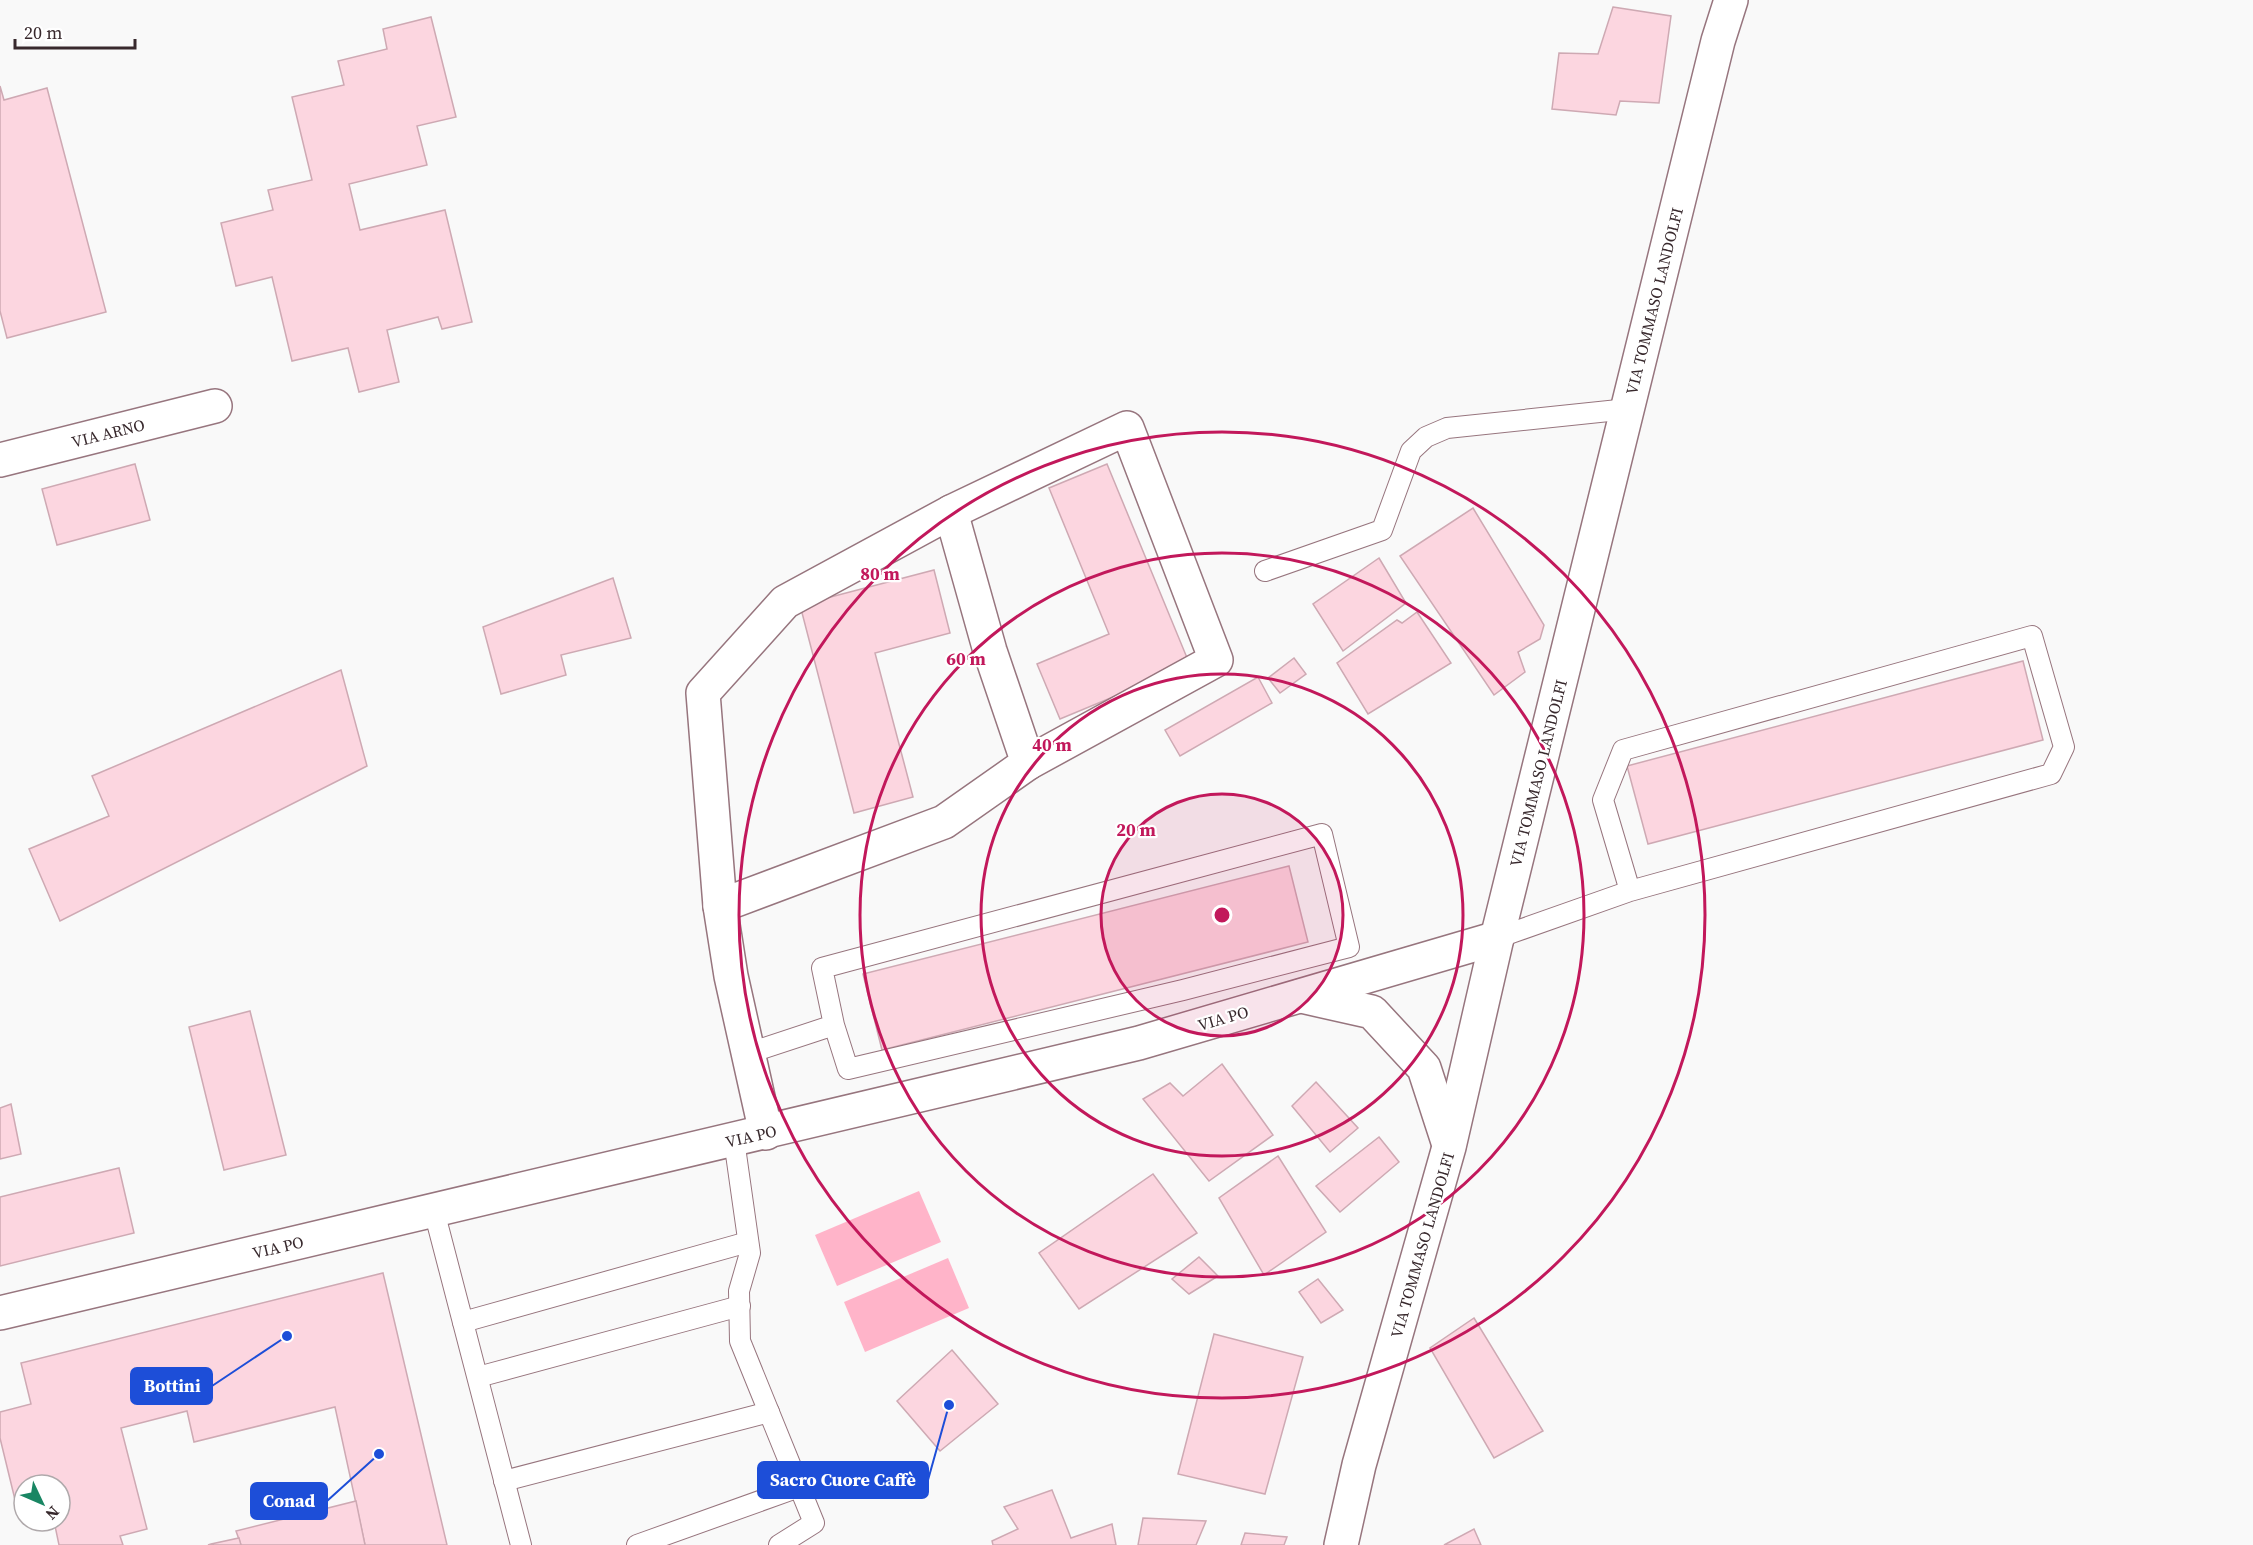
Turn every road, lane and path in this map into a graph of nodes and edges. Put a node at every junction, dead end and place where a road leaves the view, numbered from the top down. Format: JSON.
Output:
{"nodes":[{"id":1,"x":1731,"y":0,"type":"edge"},
{"id":2,"x":215,"y":406,"type":"dead end"},
{"id":3,"x":1628,"y":409,"type":"junction"},
{"id":4,"x":0,"y":460,"type":"edge"},
{"id":5,"x":951,"y":512,"type":"junction"},
{"id":6,"x":1265,"y":571,"type":"dead end"},
{"id":7,"x":1028,"y":764,"type":"junction"},
{"id":8,"x":1630,"y":891,"type":"junction"},
{"id":9,"x":720,"y":906,"type":"junction"},
{"id":10,"x":1497,"y":938,"type":"junction"},
{"id":11,"x":1299,"y":996,"type":"junction"},
{"id":12,"x":834,"y":1025,"type":"junction"},
{"id":13,"x":749,"y":1053,"type":"junction"},
{"id":14,"x":766,"y":1132,"type":"junction"},
{"id":15,"x":734,"y":1140,"type":"junction"},
{"id":16,"x":1449,"y":1147,"type":"junction"},
{"id":17,"x":434,"y":1211,"type":"junction"},
{"id":18,"x":748,"y":1242,"type":"junction"},
{"id":19,"x":740,"y":1306,"type":"junction"},
{"id":20,"x":0,"y":1313,"type":"edge"},
{"id":21,"x":463,"y":1322,"type":"junction"},
{"id":22,"x":477,"y":1377,"type":"junction"},
{"id":23,"x":769,"y":1412,"type":"junction"},
{"id":24,"x":504,"y":1481,"type":"junction"},
{"id":25,"x":800,"y":1487,"type":"junction"},
{"id":26,"x":521,"y":1545,"type":"edge"},
{"id":27,"x":637,"y":1545,"type":"edge"},
{"id":28,"x":779,"y":1545,"type":"edge"},
{"id":29,"x":1341,"y":1545,"type":"edge"}],
"edges":[{"from":1,"to":3,"type":"street","name":"VIA TOMMASO LANDOLFI"},
{"from":2,"to":4,"type":"street","name":"VIA ARNO"},
{"from":3,"to":6,"type":"lane"},
{"from":3,"to":10,"type":"street","name":"VIA TOMMASO LANDOLFI"},
{"from":5,"to":7,"type":"street"},
{"from":5,"to":7,"type":"street"},
{"from":5,"to":9,"type":"street"},
{"from":7,"to":9,"type":"street"},
{"from":8,"to":8,"type":"lane"},
{"from":8,"to":10,"type":"lane"},
{"from":9,"to":13,"type":"street"},
{"from":10,"to":11,"type":"street","name":"VIA PO"},
{"from":10,"to":16,"type":"street","name":"VIA TOMMASO LANDOLFI"},
{"from":11,"to":14,"type":"street","name":"VIA PO"},
{"from":11,"to":16,"type":"street"},
{"from":12,"to":12,"type":"lane"},
{"from":12,"to":13,"type":"lane"},
{"from":13,"to":14,"type":"street"},
{"from":14,"to":15,"type":"street","name":"VIA PO"},
{"from":15,"to":17,"type":"street","name":"VIA PO"},
{"from":15,"to":18,"type":"lane"},
{"from":16,"to":29,"type":"street","name":"VIA TOMMASO LANDOLFI"},
{"from":17,"to":20,"type":"street","name":"VIA PO"},
{"from":17,"to":21,"type":"lane"},
{"from":18,"to":19,"type":"lane"},
{"from":18,"to":21,"type":"lane"},
{"from":19,"to":22,"type":"lane"},
{"from":19,"to":23,"type":"lane"},
{"from":21,"to":22,"type":"lane"},
{"from":22,"to":24,"type":"lane"},
{"from":23,"to":24,"type":"lane"},
{"from":23,"to":25,"type":"lane"},
{"from":24,"to":26,"type":"lane"},
{"from":25,"to":27,"type":"lane"},
{"from":25,"to":28,"type":"lane"}]}
